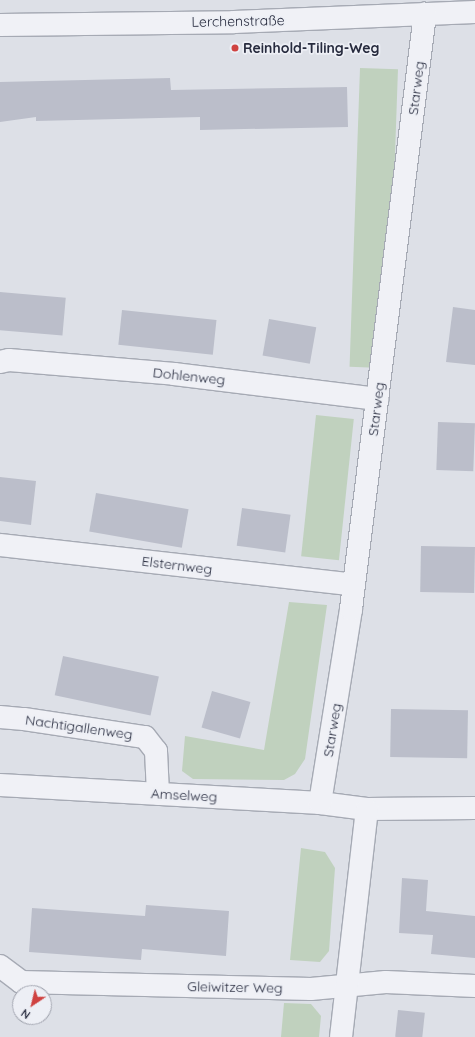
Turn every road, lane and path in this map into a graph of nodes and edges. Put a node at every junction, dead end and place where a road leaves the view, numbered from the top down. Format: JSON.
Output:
{"nodes":[{"id":1,"x":475,"y":12,"type":"edge"},
{"id":2,"x":425,"y":14,"type":"junction"},
{"id":3,"x":0,"y":25,"type":"edge"},
{"id":4,"x":0,"y":362,"type":"edge"},
{"id":5,"x":377,"y":399,"type":"junction"},
{"id":6,"x":0,"y":544,"type":"edge"},
{"id":7,"x":354,"y":585,"type":"junction"},
{"id":8,"x":0,"y":717,"type":"edge"},
{"id":9,"x":0,"y":785,"type":"edge"},
{"id":10,"x":158,"y":794,"type":"junction"},
{"id":11,"x":320,"y":804,"type":"junction"},
{"id":12,"x":475,"y":808,"type":"edge"},
{"id":13,"x":367,"y":809,"type":"junction"},
{"id":14,"x":0,"y":966,"type":"edge"},
{"id":15,"x":347,"y":985,"type":"junction"},
{"id":16,"x":475,"y":986,"type":"edge"},
{"id":17,"x":341,"y":1037,"type":"edge"}],
"edges":[{"from":1,"to":2,"type":"street","name":"Lerchenstraße"},
{"from":2,"to":3,"type":"street","name":"Lerchenstraße"},
{"from":2,"to":5,"type":"street","name":"Starweg"},
{"from":4,"to":5,"type":"street","name":"Dohlenweg"},
{"from":5,"to":7,"type":"street","name":"Starweg"},
{"from":6,"to":7,"type":"street","name":"Elsternweg"},
{"from":7,"to":11,"type":"street","name":"Starweg"},
{"from":8,"to":10,"type":"street","name":"Nachtigallenweg"},
{"from":9,"to":10,"type":"street","name":"Amselweg"},
{"from":10,"to":11,"type":"street","name":"Amselweg"},
{"from":11,"to":13,"type":"street","name":"Amselweg"},
{"from":12,"to":13,"type":"street","name":"Amselweg"},
{"from":13,"to":15,"type":"street"},
{"from":14,"to":15,"type":"street","name":"Gleiwitzer Weg"},
{"from":15,"to":16,"type":"street","name":"Gleiwitzer Weg"},
{"from":15,"to":17,"type":"street"}]}
